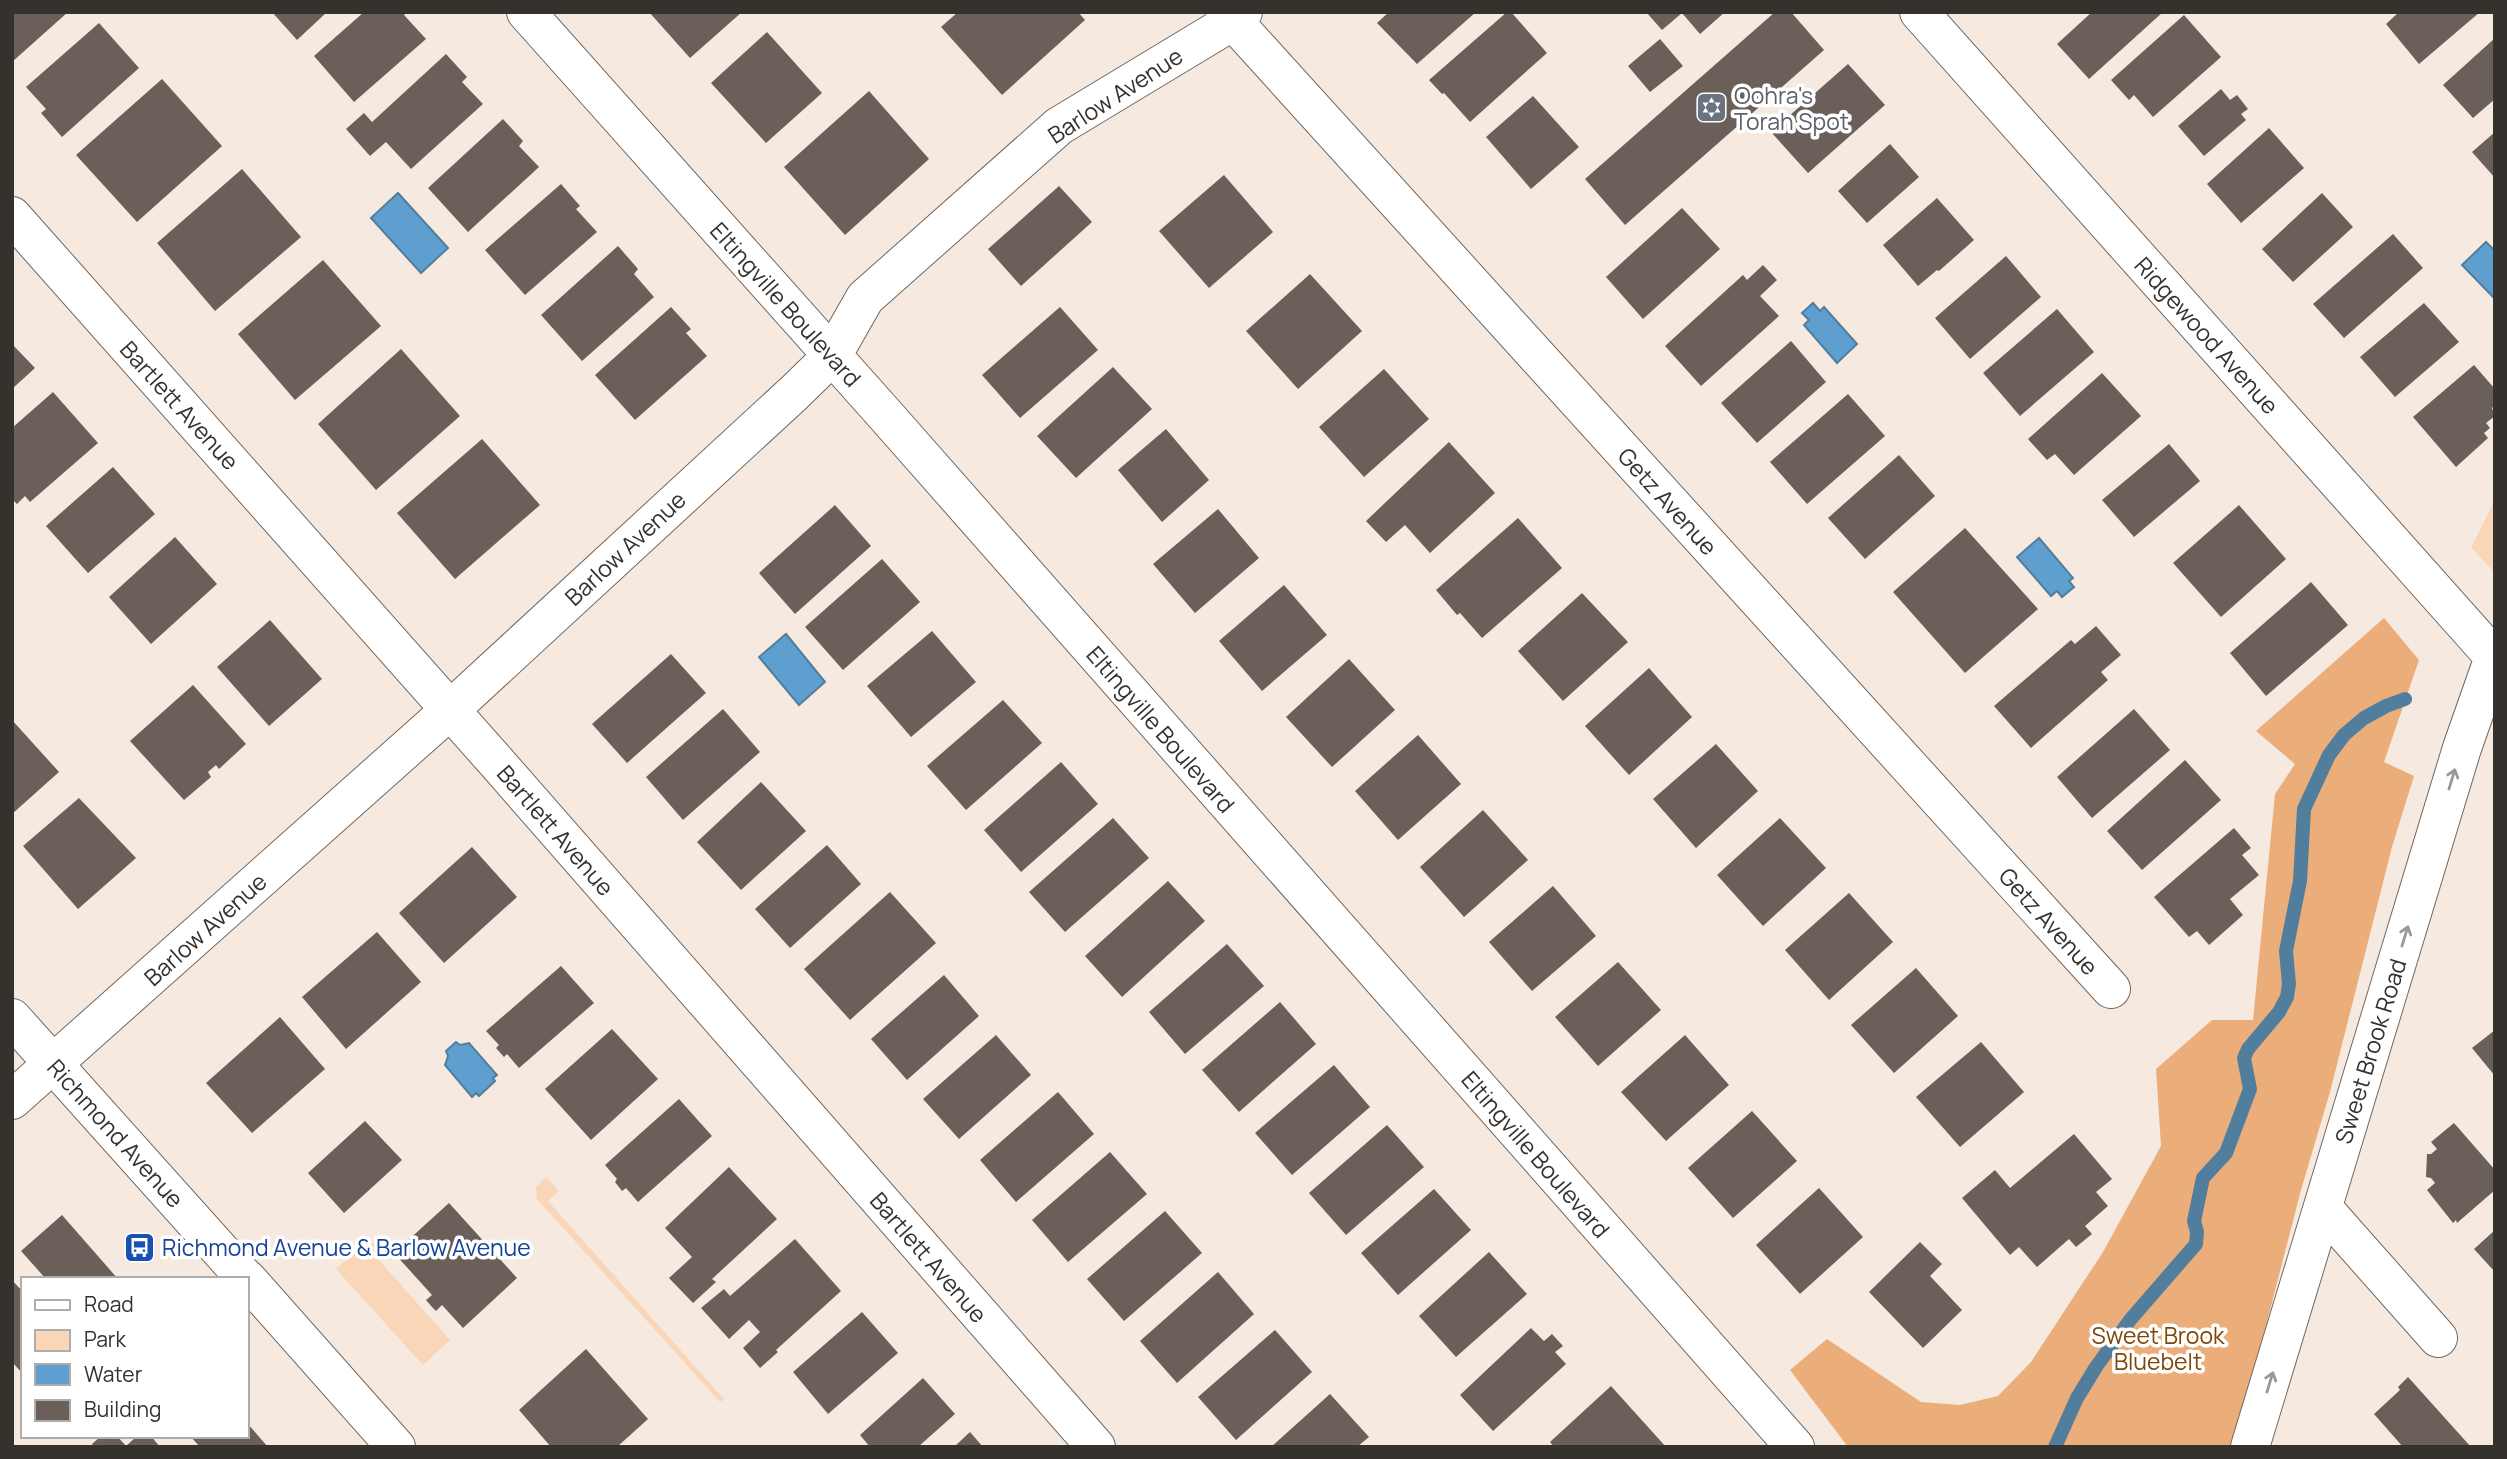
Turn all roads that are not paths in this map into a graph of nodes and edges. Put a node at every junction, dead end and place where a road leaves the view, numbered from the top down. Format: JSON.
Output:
{"nodes":[{"id":1,"x":526,"y":12,"type":"edge"},
{"id":2,"x":1919,"y":12,"type":"edge"},
{"id":3,"x":1233,"y":15,"type":"edge"},
{"id":4,"x":12,"y":216,"type":"edge"},
{"id":5,"x":832,"y":356,"type":"junction"},
{"id":6,"x":2494,"y":657,"type":"edge"},
{"id":7,"x":450,"y":710,"type":"junction"},
{"id":8,"x":2111,"y":989,"type":"dead end"},
{"id":9,"x":12,"y":1018,"type":"edge"},
{"id":10,"x":54,"y":1064,"type":"junction"},
{"id":11,"x":12,"y":1100,"type":"edge"},
{"id":12,"x":2323,"y":1208,"type":"junction"},
{"id":13,"x":245,"y":1277,"type":"edge"},
{"id":14,"x":248,"y":1280,"type":"edge"},
{"id":15,"x":2438,"y":1338,"type":"dead end"},
{"id":16,"x":396,"y":1447,"type":"edge"},
{"id":17,"x":1096,"y":1447,"type":"edge"},
{"id":18,"x":1795,"y":1447,"type":"edge"},
{"id":19,"x":2250,"y":1447,"type":"edge"}],
"edges":[{"from":1,"to":5,"type":"street","name":"Eltingville Boulevard"},
{"from":2,"to":6,"type":"street","name":"Ridgewood Avenue"},
{"from":3,"to":5,"type":"street","name":"Barlow Avenue"},
{"from":3,"to":8,"type":"street","name":"Getz Avenue"},
{"from":4,"to":7,"type":"street","name":"Bartlett Avenue"},
{"from":5,"to":7,"type":"street","name":"Barlow Avenue"},
{"from":5,"to":18,"type":"street","name":"Eltingville Boulevard"},
{"from":12,"to":6,"type":"street","name":"Sweet Brook Road","one_way":true},
{"from":7,"to":10,"type":"street","name":"Barlow Avenue"},
{"from":7,"to":17,"type":"street","name":"Bartlett Avenue"},
{"from":9,"to":10,"type":"street","name":"Richmond Avenue"},
{"from":10,"to":11,"type":"street","name":"Barlow Avenue"},
{"from":10,"to":13,"type":"street","name":"Richmond Avenue"},
{"from":12,"to":15,"type":"street"},
{"from":19,"to":12,"type":"street","name":"Sweet Brook Road","one_way":true},
{"from":14,"to":16,"type":"street","name":"Richmond Avenue"}]}
